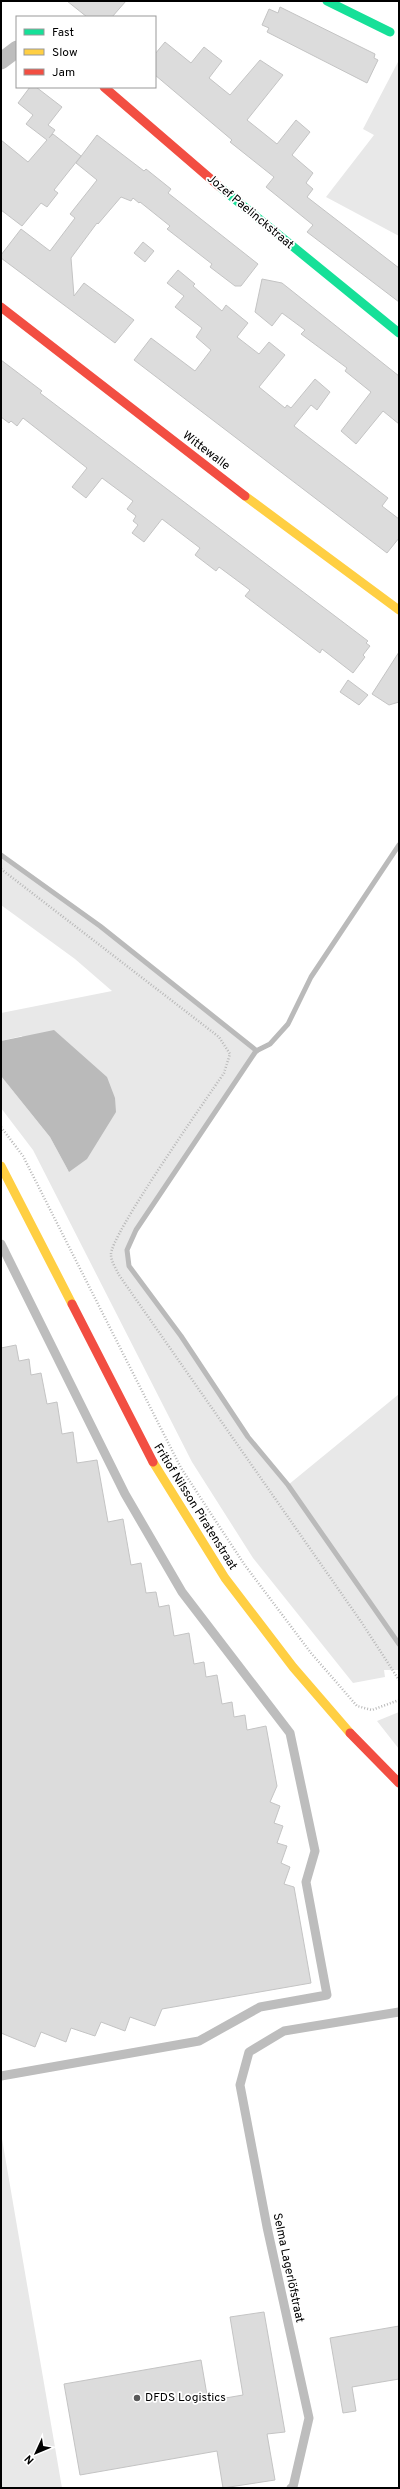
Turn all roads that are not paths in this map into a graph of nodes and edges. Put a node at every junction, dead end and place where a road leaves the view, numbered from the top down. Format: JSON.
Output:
{"nodes":[{"id":1,"x":327,"y":1,"type":"edge"},
{"id":2,"x":390,"y":32,"type":"dead end"},
{"id":3,"x":16,"y":50,"type":"edge"},
{"id":4,"x":1,"y":61,"type":"edge"},
{"id":5,"x":105,"y":88,"type":"edge"},
{"id":6,"x":1,"y":307,"type":"edge"},
{"id":7,"x":399,"y":333,"type":"edge"},
{"id":8,"x":399,"y":610,"type":"edge"},
{"id":9,"x":1,"y":1166,"type":"edge"},
{"id":10,"x":1,"y":1244,"type":"edge"},
{"id":11,"x":399,"y":1783,"type":"edge"},
{"id":12,"x":399,"y":2012,"type":"edge"},
{"id":13,"x":1,"y":2076,"type":"edge"},
{"id":14,"x":291,"y":2488,"type":"edge"}],
"edges":[{"from":1,"to":2,"type":"street"},
{"from":3,"to":4,"type":"street"},
{"from":5,"to":7,"type":"street","name":"Jozef Paelinckstraat"},
{"from":6,"to":8,"type":"street","name":"Wittewalle"},
{"from":9,"to":11,"type":"street","name":"Fritiof Nilsson Piratenstraat"},
{"from":10,"to":13,"type":"lane"},
{"from":12,"to":14,"type":"lane","name":"Selma Lagerlöfstraat"}]}
